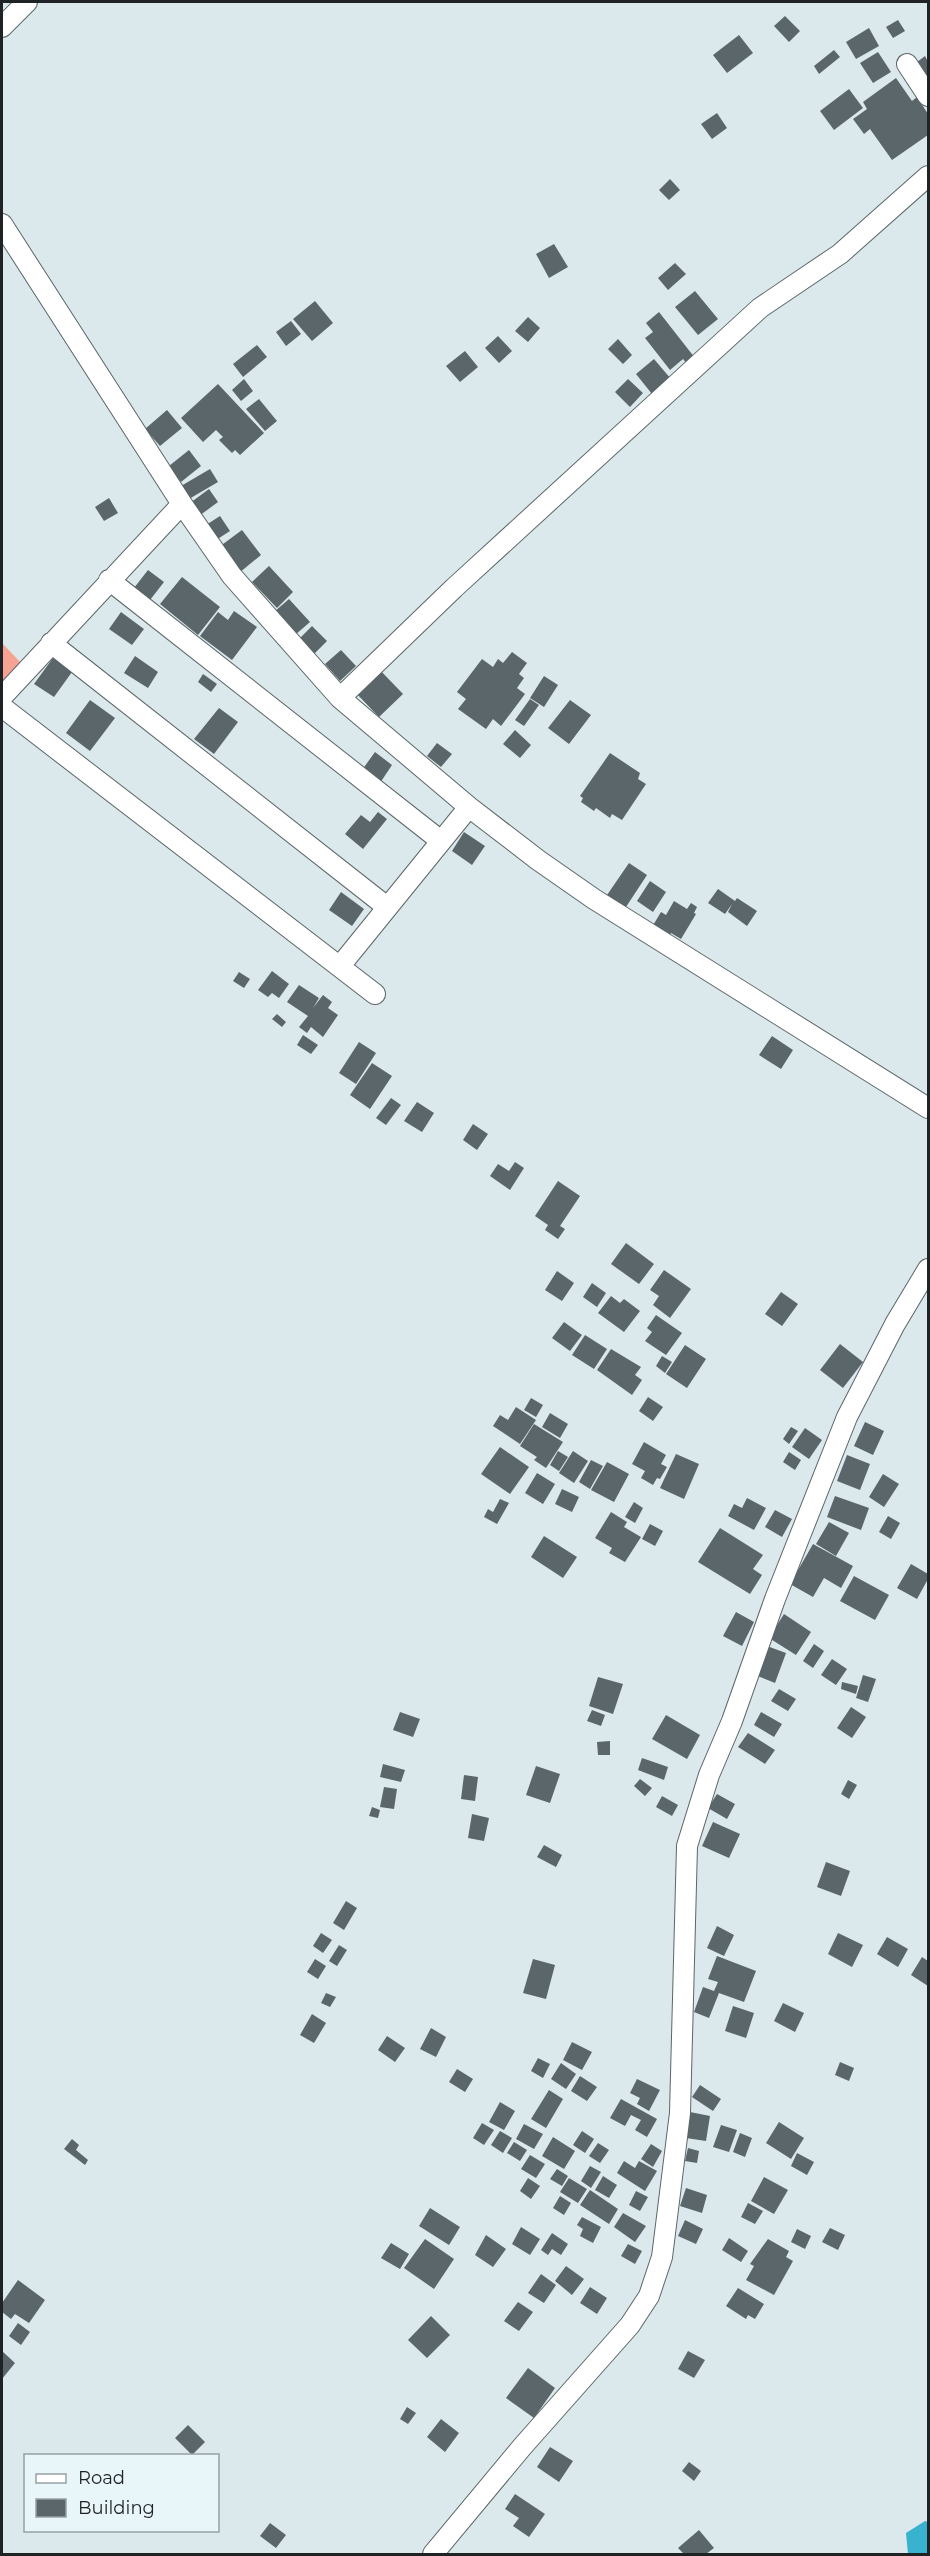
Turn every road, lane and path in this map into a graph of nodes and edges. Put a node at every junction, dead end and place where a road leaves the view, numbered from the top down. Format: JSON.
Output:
{"nodes":[{"id":1,"x":27,"y":2,"type":"edge"},
{"id":2,"x":2,"y":27,"type":"edge"},
{"id":3,"x":907,"y":64,"type":"dead end"},
{"id":4,"x":928,"y":96,"type":"edge"},
{"id":5,"x":928,"y":176,"type":"edge"},
{"id":6,"x":2,"y":224,"type":"edge"},
{"id":7,"x":182,"y":504,"type":"junction"},
{"id":8,"x":109,"y":580,"type":"junction"},
{"id":9,"x":51,"y":643,"type":"junction"},
{"id":10,"x":2,"y":697,"type":"edge"},
{"id":11,"x":339,"y":698,"type":"junction"},
{"id":12,"x":2,"y":707,"type":"edge"},
{"id":13,"x":469,"y":807,"type":"junction"},
{"id":14,"x":441,"y":841,"type":"junction"},
{"id":15,"x":387,"y":907,"type":"junction"},
{"id":16,"x":340,"y":966,"type":"junction"},
{"id":17,"x":375,"y":994,"type":"dead end"},
{"id":18,"x":928,"y":1108,"type":"edge"},
{"id":19,"x":928,"y":1269,"type":"edge"},
{"id":20,"x":433,"y":2554,"type":"edge"}],
"edges":[{"from":1,"to":2,"type":"street"},
{"from":3,"to":4,"type":"street"},
{"from":5,"to":11,"type":"street"},
{"from":6,"to":7,"type":"street"},
{"from":7,"to":8,"type":"street"},
{"from":7,"to":11,"type":"street"},
{"from":8,"to":9,"type":"street"},
{"from":8,"to":14,"type":"street"},
{"from":9,"to":10,"type":"street"},
{"from":9,"to":15,"type":"street"},
{"from":11,"to":13,"type":"street"},
{"from":12,"to":16,"type":"street"},
{"from":13,"to":14,"type":"street"},
{"from":13,"to":18,"type":"street"},
{"from":14,"to":15,"type":"street"},
{"from":15,"to":16,"type":"street"},
{"from":16,"to":17,"type":"street"},
{"from":19,"to":20,"type":"street"}]}
